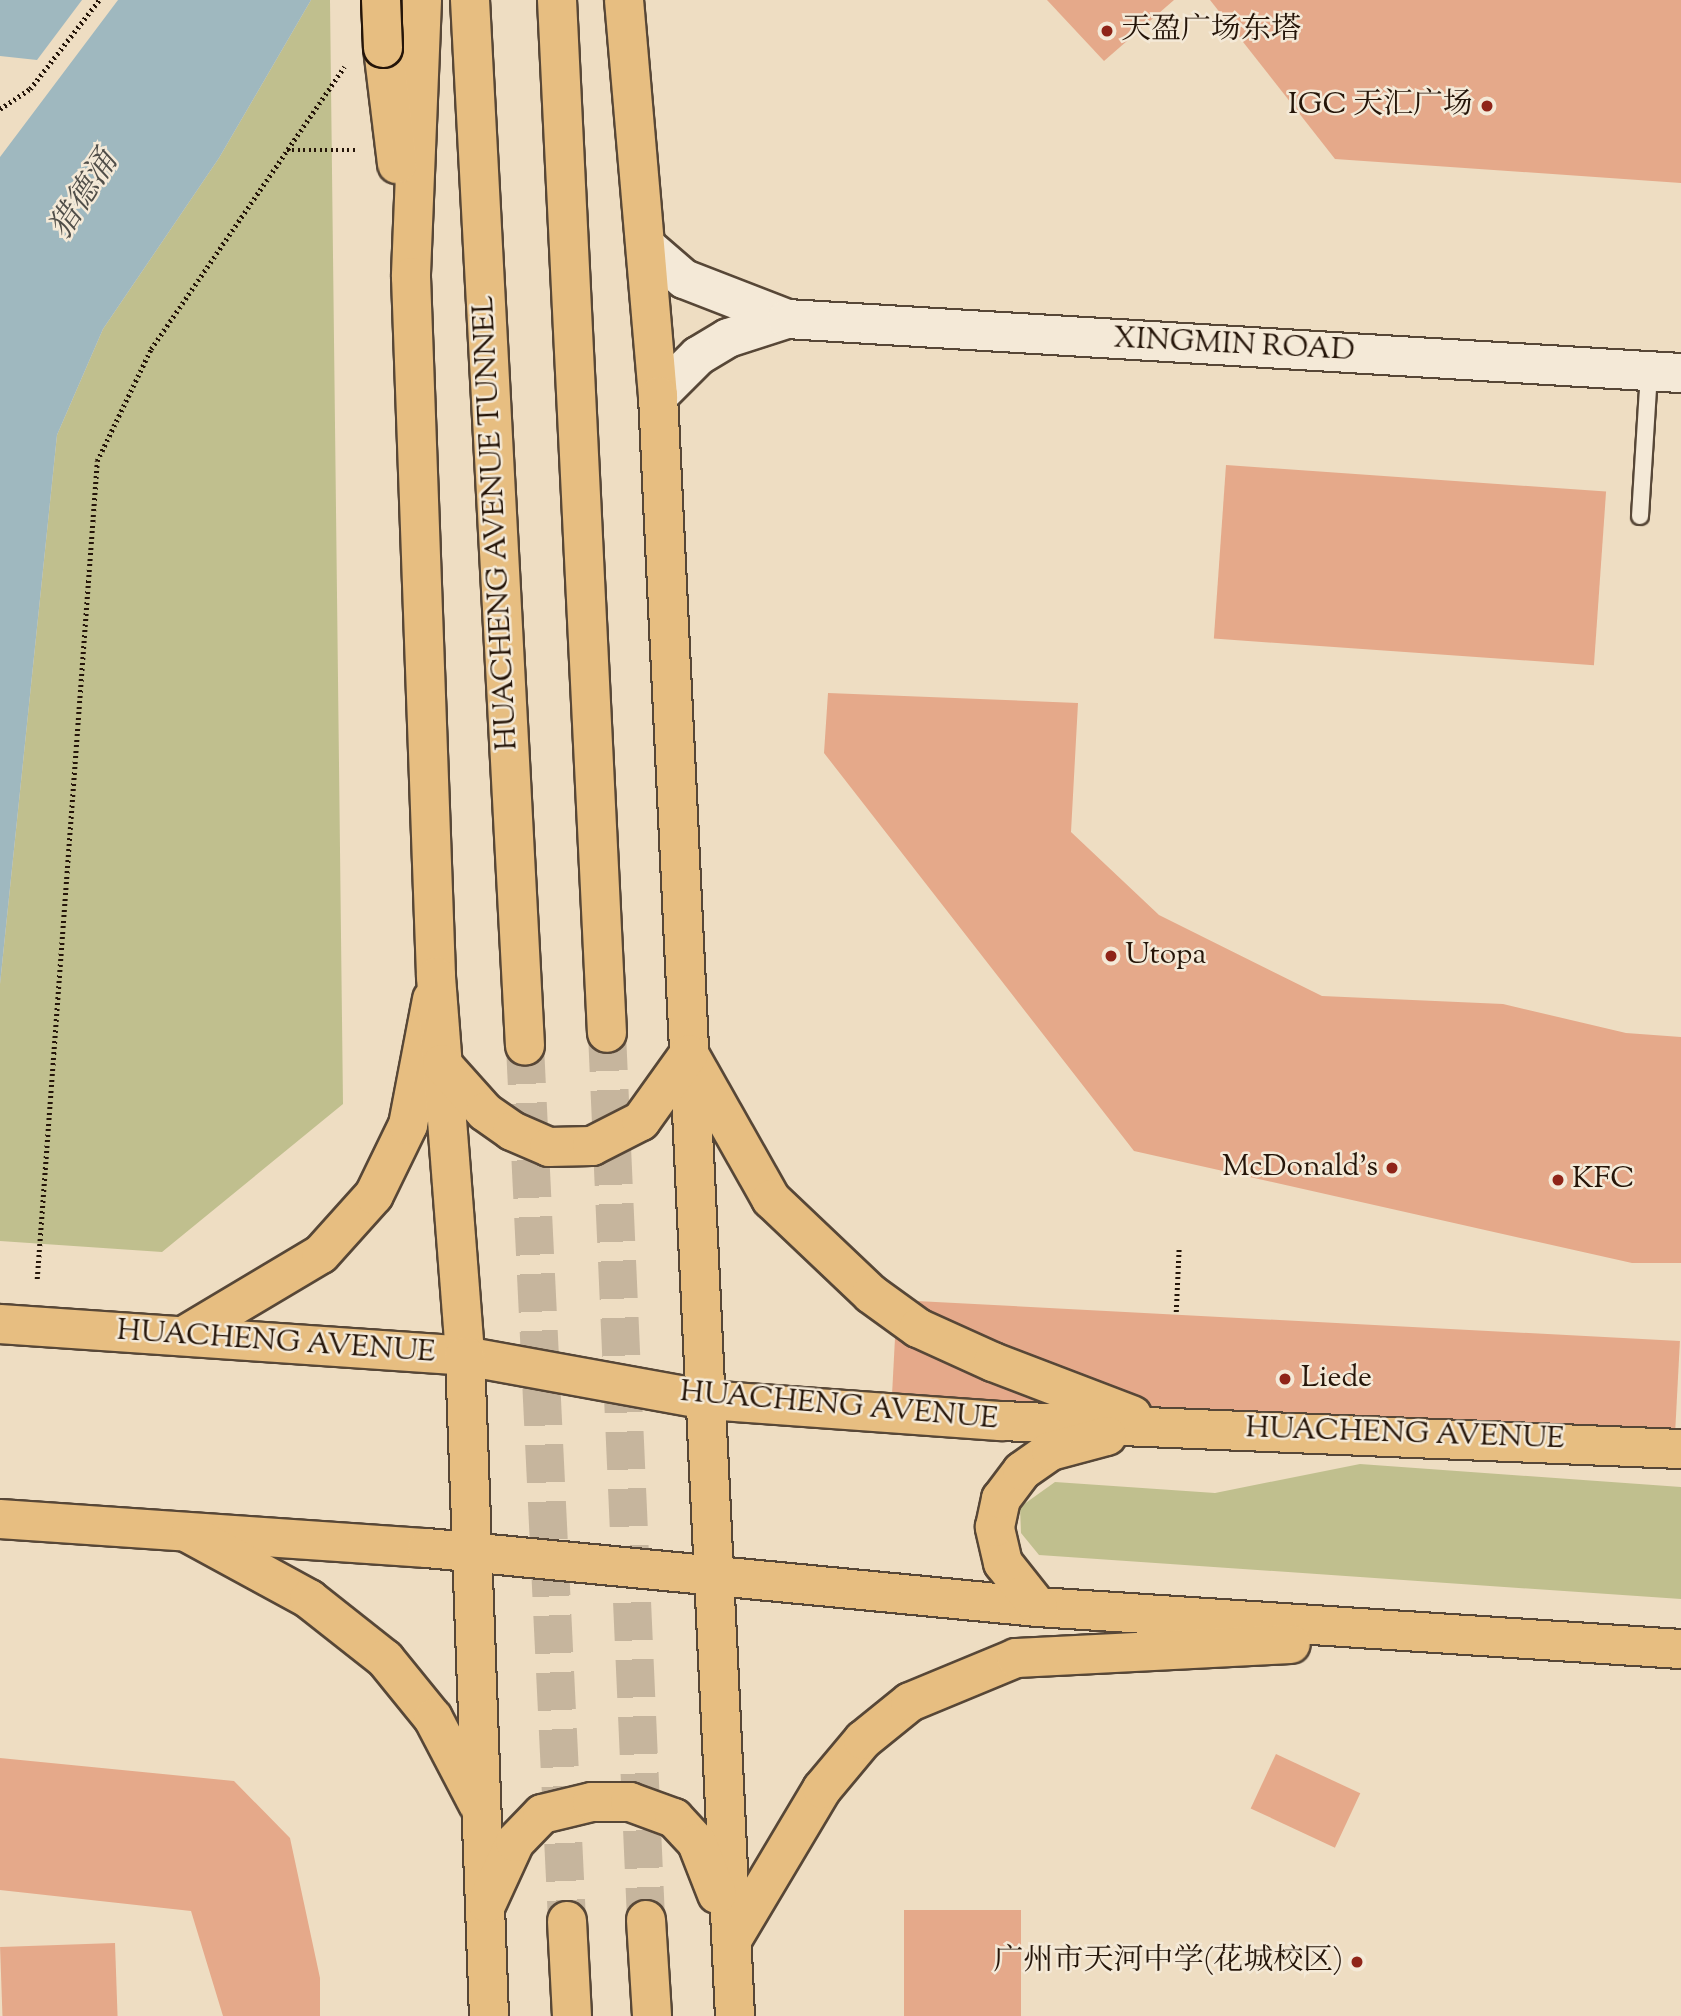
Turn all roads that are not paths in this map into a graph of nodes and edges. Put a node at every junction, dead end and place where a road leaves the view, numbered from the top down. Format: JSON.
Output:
{"nodes":[{"id":1,"x":381,"y":0,"type":"edge"},
{"id":2,"x":470,"y":0,"type":"edge"},
{"id":3,"x":557,"y":0,"type":"edge"},
{"id":4,"x":624,"y":0,"type":"edge"},
{"id":5,"x":422,"y":4,"type":"edge"},
{"id":6,"x":648,"y":248,"type":"junction"},
{"id":7,"x":411,"y":277,"type":"junction"},
{"id":8,"x":788,"y":319,"type":"junction"},
{"id":9,"x":1665,"y":372,"type":"edge"},
{"id":10,"x":658,"y":396,"type":"junction"},
{"id":11,"x":1640,"y":516,"type":"dead end"},
{"id":12,"x":436,"y":976,"type":"junction"},
{"id":13,"x":607,"y":1033,"type":"tunnel mouth"},
{"id":14,"x":525,"y":1046,"type":"tunnel mouth"},
{"id":15,"x":689,"y":1054,"type":"junction"},
{"id":16,"x":442,"y":1064,"type":"junction"},
{"id":17,"x":0,"y":1324,"type":"edge"},
{"id":18,"x":184,"y":1336,"type":"junction"},
{"id":19,"x":465,"y":1356,"type":"junction"},
{"id":20,"x":706,"y":1400,"type":"junction"},
{"id":21,"x":1160,"y":1426,"type":"junction"},
{"id":22,"x":1681,"y":1449,"type":"edge"},
{"id":23,"x":0,"y":1519,"type":"edge"},
{"id":24,"x":179,"y":1528,"type":"junction"},
{"id":25,"x":467,"y":1552,"type":"junction"},
{"id":26,"x":717,"y":1580,"type":"junction"},
{"id":27,"x":1038,"y":1607,"type":"junction"},
{"id":28,"x":1474,"y":1634,"type":"junction"},
{"id":29,"x":1681,"y":1649,"type":"edge"},
{"id":30,"x":478,"y":1804,"type":"junction"},
{"id":31,"x":484,"y":1909,"type":"junction"},
{"id":32,"x":646,"y":1920,"type":"tunnel mouth"},
{"id":33,"x":568,"y":1921,"type":"tunnel mouth"},
{"id":34,"x":732,"y":1940,"type":"junction"},
{"id":35,"x":489,"y":2016,"type":"edge"},
{"id":36,"x":572,"y":2016,"type":"edge"},
{"id":37,"x":652,"y":2016,"type":"edge"},
{"id":38,"x":735,"y":2016,"type":"edge"}],
"edges":[{"from":1,"to":7,"type":"main road","bridge":true},
{"from":2,"to":14,"type":"main road","name":"HUACHENG AVENUE TUNNEL"},
{"from":3,"to":13,"type":"main road"},
{"from":4,"to":6,"type":"main road"},
{"from":5,"to":7,"type":"main road"},
{"from":6,"to":8,"type":"street","name":"XINGMIN ROAD"},
{"from":6,"to":10,"type":"main road"},
{"from":7,"to":12,"type":"main road"},
{"from":8,"to":9,"type":"street","name":"XINGMIN ROAD"},
{"from":8,"to":10,"type":"street","name":"XINGMIN ROAD"},
{"from":9,"to":11,"type":"lane"},
{"from":10,"to":15,"type":"main road"},
{"from":12,"to":16,"type":"main road"},
{"from":12,"to":18,"type":"main road"},
{"from":15,"to":16,"type":"main road"},
{"from":15,"to":20,"type":"main road"},
{"from":15,"to":21,"type":"main road"},
{"from":16,"to":19,"type":"main road"},
{"from":17,"to":18,"type":"main road","name":"HUACHENG AVENUE"},
{"from":18,"to":19,"type":"main road","name":"HUACHENG AVENUE"},
{"from":19,"to":20,"type":"main road","name":"HUACHENG AVENUE"},
{"from":19,"to":25,"type":"main road"},
{"from":20,"to":21,"type":"main road","name":"HUACHENG AVENUE"},
{"from":20,"to":26,"type":"main road"},
{"from":21,"to":22,"type":"main road","name":"HUACHENG AVENUE"},
{"from":21,"to":27,"type":"main road"},
{"from":23,"to":24,"type":"main road"},
{"from":24,"to":25,"type":"main road"},
{"from":24,"to":30,"type":"main road"},
{"from":25,"to":26,"type":"main road"},
{"from":25,"to":30,"type":"main road"},
{"from":26,"to":27,"type":"main road"},
{"from":26,"to":34,"type":"main road"},
{"from":27,"to":28,"type":"main road"},
{"from":28,"to":29,"type":"main road"},
{"from":28,"to":34,"type":"main road"},
{"from":30,"to":31,"type":"main road"},
{"from":31,"to":34,"type":"main road"},
{"from":31,"to":35,"type":"main road"},
{"from":32,"to":37,"type":"main road"},
{"from":33,"to":36,"type":"main road"},
{"from":34,"to":38,"type":"main road"}]}
